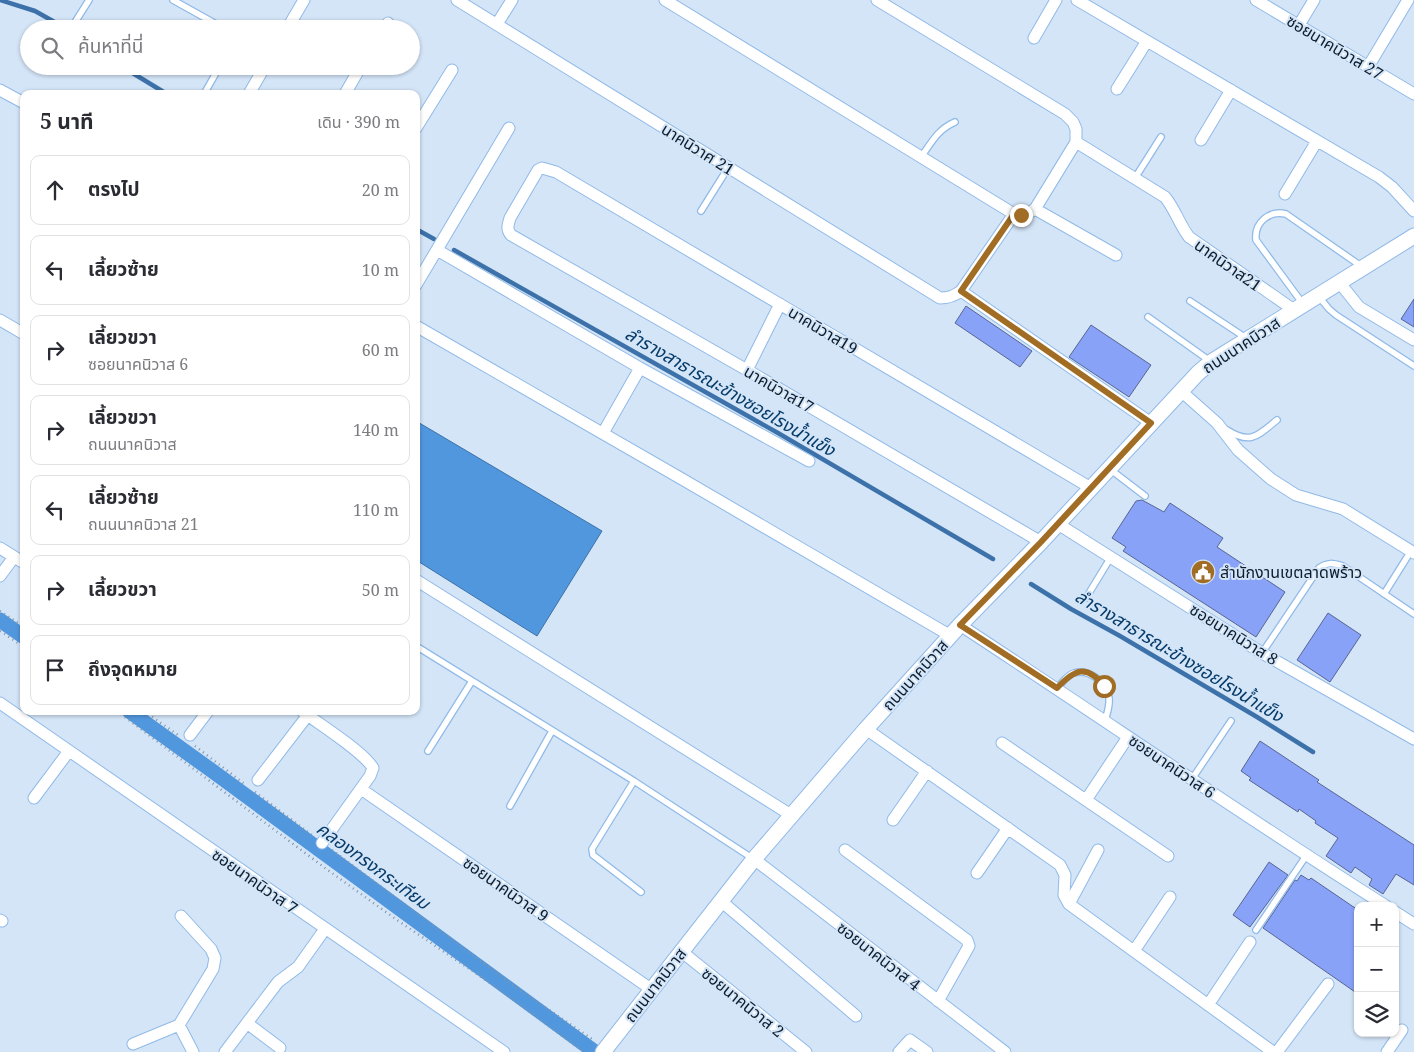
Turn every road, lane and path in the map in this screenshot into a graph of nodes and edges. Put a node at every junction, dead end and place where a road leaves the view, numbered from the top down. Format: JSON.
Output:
{"nodes":[{"id":1,"x":90,"y":0,"type":"edge"},
{"id":2,"x":173,"y":0,"type":"edge"},
{"id":3,"x":304,"y":0,"type":"edge"},
{"id":4,"x":457,"y":0,"type":"edge"},
{"id":5,"x":512,"y":0,"type":"edge"},
{"id":6,"x":665,"y":0,"type":"edge"},
{"id":7,"x":877,"y":0,"type":"edge"},
{"id":8,"x":1056,"y":0,"type":"edge"},
{"id":9,"x":1077,"y":0,"type":"edge"},
{"id":10,"x":1256,"y":0,"type":"edge"},
{"id":11,"x":1314,"y":0,"type":"edge"},
{"id":12,"x":1408,"y":0,"type":"edge"},
{"id":13,"x":77,"y":20,"type":"edge"},
{"id":14,"x":209,"y":20,"type":"edge"},
{"id":15,"x":292,"y":20,"type":"edge"},
{"id":16,"x":497,"y":24,"type":"junction"},
{"id":17,"x":1299,"y":26,"type":"junction"},
{"id":18,"x":1034,"y":38,"type":"dead end"},
{"id":19,"x":1146,"y":41,"type":"junction"},
{"id":20,"x":1368,"y":67,"type":"junction"},
{"id":21,"x":452,"y":70,"type":"dead end"},
{"id":22,"x":215,"y":75,"type":"edge"},
{"id":23,"x":260,"y":75,"type":"edge"},
{"id":24,"x":357,"y":75,"type":"edge"},
{"id":25,"x":1117,"y":89,"type":"dead end"},
{"id":26,"x":0,"y":90,"type":"edge"},
{"id":27,"x":206,"y":90,"type":"edge"},
{"id":28,"x":250,"y":90,"type":"edge"},
{"id":29,"x":347,"y":90,"type":"edge"},
{"id":30,"x":1231,"y":90,"type":"junction"},
{"id":31,"x":1414,"y":94,"type":"edge"},
{"id":32,"x":20,"y":101,"type":"edge"},
{"id":33,"x":420,"y":122,"type":"edge"},
{"id":34,"x":954,"y":122,"type":"dead end"},
{"id":35,"x":509,"y":128,"type":"dead end"},
{"id":36,"x":1161,"y":137,"type":"dead end"},
{"id":37,"x":1202,"y":140,"type":"dead end"},
{"id":38,"x":1317,"y":141,"type":"junction"},
{"id":39,"x":1076,"y":142,"type":"junction"},
{"id":40,"x":921,"y":157,"type":"junction"},
{"id":41,"x":728,"y":168,"type":"junction"},
{"id":42,"x":1135,"y":178,"type":"junction"},
{"id":43,"x":1285,"y":194,"type":"dead end"},
{"id":44,"x":1035,"y":209,"type":"junction"},
{"id":45,"x":701,"y":211,"type":"dead end"},
{"id":46,"x":1414,"y":211,"type":"edge"},
{"id":47,"x":1014,"y":214,"type":"junction"},
{"id":48,"x":1414,"y":236,"type":"edge"},
{"id":49,"x":516,"y":238,"type":"joint"},
{"id":50,"x":437,"y":250,"type":"junction"},
{"id":51,"x":1116,"y":255,"type":"dead end"},
{"id":52,"x":1363,"y":268,"type":"junction"},
{"id":53,"x":420,"y":278,"type":"edge"},
{"id":54,"x":1339,"y":282,"type":"junction"},
{"id":55,"x":961,"y":291,"type":"junction"},
{"id":56,"x":1318,"y":295,"type":"junction"},
{"id":57,"x":1190,"y":301,"type":"dead end"},
{"id":58,"x":780,"y":304,"type":"junction"},
{"id":59,"x":1298,"y":308,"type":"junction"},
{"id":60,"x":1148,"y":317,"type":"dead end"},
{"id":61,"x":0,"y":320,"type":"edge"},
{"id":62,"x":420,"y":328,"type":"edge"},
{"id":63,"x":20,"y":332,"type":"edge"},
{"id":64,"x":1248,"y":339,"type":"junction"},
{"id":65,"x":1414,"y":340,"type":"edge"},
{"id":66,"x":1211,"y":362,"type":"junction"},
{"id":67,"x":1414,"y":366,"type":"edge"},
{"id":68,"x":640,"y":368,"type":"junction"},
{"id":69,"x":747,"y":370,"type":"junction"},
{"id":70,"x":1181,"y":391,"type":"junction"},
{"id":71,"x":1277,"y":420,"type":"dead end"},
{"id":72,"x":1151,"y":423,"type":"junction"},
{"id":73,"x":1216,"y":423,"type":"junction"},
{"id":74,"x":603,"y":433,"type":"junction"},
{"id":75,"x":809,"y":461,"type":"dead end"},
{"id":76,"x":1109,"y":468,"type":"junction"},
{"id":77,"x":1091,"y":488,"type":"junction"},
{"id":78,"x":1145,"y":496,"type":"dead end"},
{"id":79,"x":1058,"y":524,"type":"junction"},
{"id":80,"x":1041,"y":542,"type":"junction"},
{"id":81,"x":0,"y":548,"type":"edge"},
{"id":82,"x":1412,"y":552,"type":"edge"},
{"id":83,"x":1111,"y":557,"type":"junction"},
{"id":84,"x":19,"y":560,"type":"edge"},
{"id":85,"x":0,"y":576,"type":"edge"},
{"id":86,"x":420,"y":583,"type":"edge"},
{"id":87,"x":1384,"y":594,"type":"junction"},
{"id":88,"x":1086,"y":598,"type":"dead end"},
{"id":89,"x":0,"y":611,"type":"edge"},
{"id":90,"x":1414,"y":614,"type":"edge"},
{"id":91,"x":20,"y":624,"type":"edge"},
{"id":92,"x":955,"y":630,"type":"junction"},
{"id":93,"x":0,"y":631,"type":"edge"},
{"id":94,"x":20,"y":644,"type":"edge"},
{"id":95,"x":420,"y":648,"type":"edge"},
{"id":96,"x":1262,"y":652,"type":"junction"},
{"id":97,"x":472,"y":681,"type":"junction"},
{"id":98,"x":1057,"y":688,"type":"junction"},
{"id":99,"x":3,"y":710,"type":"edge"},
{"id":100,"x":122,"y":715,"type":"edge"},
{"id":101,"x":150,"y":715,"type":"edge"},
{"id":102,"x":205,"y":715,"type":"edge"},
{"id":103,"x":304,"y":715,"type":"edge"},
{"id":104,"x":308,"y":715,"type":"edge"},
{"id":105,"x":1105,"y":721,"type":"junction"},
{"id":106,"x":1230,"y":721,"type":"dead end"},
{"id":107,"x":866,"y":729,"type":"junction"},
{"id":108,"x":552,"y":731,"type":"junction"},
{"id":109,"x":1128,"y":737,"type":"junction"},
{"id":110,"x":189,"y":740,"type":"junction"},
{"id":111,"x":1414,"y":740,"type":"edge"},
{"id":112,"x":1002,"y":744,"type":"dead end"},
{"id":113,"x":69,"y":751,"type":"junction"},
{"id":114,"x":428,"y":752,"type":"dead end"},
{"id":115,"x":926,"y":771,"type":"junction"},
{"id":116,"x":1192,"y":779,"type":"junction"},
{"id":117,"x":258,"y":780,"type":"dead end"},
{"id":118,"x":634,"y":781,"type":"junction"},
{"id":119,"x":247,"y":786,"type":"dead end"},
{"id":120,"x":361,"y":789,"type":"junction"},
{"id":121,"x":255,"y":792,"type":"dead end"},
{"id":122,"x":34,"y":798,"type":"dead end"},
{"id":123,"x":1086,"y":800,"type":"junction"},
{"id":124,"x":510,"y":806,"type":"dead end"},
{"id":125,"x":791,"y":815,"type":"junction"},
{"id":126,"x":893,"y":820,"type":"dead end"},
{"id":127,"x":1008,"y":828,"type":"junction"},
{"id":128,"x":322,"y":843,"type":"junction"},
{"id":129,"x":844,"y":850,"type":"dead end"},
{"id":130,"x":1098,"y":850,"type":"dead end"},
{"id":131,"x":1168,"y":856,"type":"dead end"},
{"id":132,"x":1306,"y":856,"type":"junction"},
{"id":133,"x":754,"y":859,"type":"junction"},
{"id":134,"x":978,"y":873,"type":"dead end"},
{"id":135,"x":642,"y":892,"type":"dead end"},
{"id":136,"x":1170,"y":898,"type":"dead end"},
{"id":137,"x":721,"y":901,"type":"junction"},
{"id":138,"x":1380,"y":902,"type":"edge"},
{"id":139,"x":1069,"y":904,"type":"junction"},
{"id":140,"x":1399,"y":915,"type":"edge"},
{"id":141,"x":181,"y":916,"type":"dead end"},
{"id":142,"x":1414,"y":924,"type":"edge"},
{"id":143,"x":325,"y":929,"type":"junction"},
{"id":144,"x":1256,"y":930,"type":"dead end"},
{"id":145,"x":1250,"y":942,"type":"dead end"},
{"id":146,"x":681,"y":951,"type":"junction"},
{"id":147,"x":1134,"y":951,"type":"junction"},
{"id":148,"x":1328,"y":984,"type":"dead end"},
{"id":149,"x":651,"y":989,"type":"junction"},
{"id":150,"x":938,"y":1001,"type":"junction"},
{"id":151,"x":1208,"y":1005,"type":"junction"},
{"id":152,"x":856,"y":1016,"type":"dead end"},
{"id":153,"x":247,"y":1023,"type":"junction"},
{"id":154,"x":179,"y":1025,"type":"junction"},
{"id":155,"x":1402,"y":1030,"type":"dead end"},
{"id":156,"x":133,"y":1044,"type":"dead end"},
{"id":157,"x":280,"y":1048,"type":"dead end"},
{"id":158,"x":604,"y":1050,"type":"edge"},
{"id":159,"x":193,"y":1052,"type":"edge"},
{"id":160,"x":225,"y":1052,"type":"edge"},
{"id":161,"x":504,"y":1052,"type":"edge"},
{"id":162,"x":584,"y":1052,"type":"edge"},
{"id":163,"x":806,"y":1052,"type":"edge"},
{"id":164,"x":899,"y":1052,"type":"edge"},
{"id":165,"x":927,"y":1052,"type":"edge"},
{"id":166,"x":1005,"y":1052,"type":"edge"},
{"id":167,"x":1273,"y":1052,"type":"edge"},
{"id":168,"x":1277,"y":1052,"type":"edge"},
{"id":169,"x":1386,"y":1052,"type":"edge"}],
"edges":[{"from":1,"to":13,"type":"lane"},
{"from":2,"to":14,"type":"lane"},
{"from":3,"to":15,"type":"street"},
{"from":4,"to":16,"type":"street","name":"นาคนิวาศ 21"},
{"from":5,"to":16,"type":"street"},
{"from":6,"to":40,"type":"street"},
{"from":7,"to":39,"type":"street"},
{"from":8,"to":18,"type":"street"},
{"from":9,"to":19,"type":"street"},
{"from":10,"to":17,"type":"street","name":"ซอยนาคนิวาส 27"},
{"from":11,"to":17,"type":"street"},
{"from":12,"to":20,"type":"street"},
{"from":16,"to":41,"type":"street","name":"นาคนิวาศ 21"},
{"from":17,"to":20,"type":"street","name":"ซอยนาคนิวาส 27"},
{"from":19,"to":25,"type":"street"},
{"from":19,"to":30,"type":"street"},
{"from":20,"to":31,"type":"street","name":"ซอยนาคนิวาส 27"},
{"from":21,"to":33,"type":"street"},
{"from":22,"to":27,"type":"lane"},
{"from":23,"to":28,"type":"street"},
{"from":24,"to":29,"type":"street"},
{"from":26,"to":32,"type":"street"},
{"from":30,"to":37,"type":"street"},
{"from":30,"to":38,"type":"street"},
{"from":34,"to":40,"type":"lane"},
{"from":35,"to":50,"type":"street"},
{"from":36,"to":42,"type":"lane"},
{"from":38,"to":43,"type":"street"},
{"from":38,"to":46,"type":"street"},
{"from":39,"to":42,"type":"street","name":"นาคนิวาส21"},
{"from":39,"to":44,"type":"street"},
{"from":40,"to":47,"type":"street"},
{"from":41,"to":45,"type":"lane"},
{"from":41,"to":55,"type":"street","name":"นาคนิวาศ 21"},
{"from":42,"to":59,"type":"street","name":"นาคนิวาส21"},
{"from":44,"to":47,"type":"street"},
{"from":44,"to":51,"type":"street"},
{"from":47,"to":55,"type":"street"},
{"from":48,"to":52,"type":"main road","name":"ถนนนาคนิวาส"},
{"from":49,"to":58,"type":"street","name":"นาคนิวาส19"},
{"from":49,"to":69,"type":"street","name":"นาคนิวาส17"},
{"from":50,"to":53,"type":"street"},
{"from":50,"to":68,"type":"street"},
{"from":52,"to":54,"type":"main road","name":"ถนนนาคนิวาส"},
{"from":52,"to":59,"type":"lane"},
{"from":54,"to":56,"type":"main road","name":"ถนนนาคนิวาส"},
{"from":54,"to":65,"type":"street"},
{"from":55,"to":72,"type":"street"},
{"from":56,"to":59,"type":"main road","name":"ถนนนาคนิวาส"},
{"from":56,"to":67,"type":"lane"},
{"from":57,"to":64,"type":"lane"},
{"from":58,"to":69,"type":"street"},
{"from":58,"to":77,"type":"street","name":"นาคนิวาส19"},
{"from":59,"to":64,"type":"main road","name":"ถนนนาคนิวาส"},
{"from":60,"to":66,"type":"lane"},
{"from":61,"to":63,"type":"street"},
{"from":62,"to":74,"type":"street","name":"ซอยนาคนิวาส 6"},
{"from":64,"to":66,"type":"main road","name":"ถนนนาคนิวาส"},
{"from":66,"to":70,"type":"main road","name":"ถนนนาคนิวาส"},
{"from":68,"to":74,"type":"street"},
{"from":68,"to":75,"type":"street"},
{"from":69,"to":80,"type":"street","name":"นาคนิวาส17"},
{"from":70,"to":72,"type":"main road","name":"ถนนนาคนิวาส"},
{"from":70,"to":73,"type":"street"},
{"from":71,"to":73,"type":"lane"},
{"from":72,"to":76,"type":"main road","name":"ถนนนาคนิวาส"},
{"from":73,"to":82,"type":"street"},
{"from":74,"to":92,"type":"street","name":"ซอยนาคนิวาส 6"},
{"from":76,"to":77,"type":"main road","name":"ถนนนาคนิวาส"},
{"from":76,"to":78,"type":"lane"},
{"from":77,"to":79,"type":"main road","name":"ถนนนาคนิวาส"},
{"from":79,"to":80,"type":"main road","name":"ถนนนาคนิวาส"},
{"from":79,"to":83,"type":"street","name":"ซอยนาคนิวาส 8"},
{"from":80,"to":92,"type":"main road","name":"ถนนนาคนิวาส"},
{"from":81,"to":84,"type":"street"},
{"from":82,"to":87,"type":"lane"},
{"from":83,"to":88,"type":"lane"},
{"from":83,"to":96,"type":"street","name":"ซอยนาคนิวาส 8"},
{"from":84,"to":85,"type":"street"},
{"from":86,"to":125,"type":"street"},
{"from":87,"to":90,"type":"lane"},
{"from":87,"to":96,"type":"lane"},
{"from":89,"to":91,"type":"path"},
{"from":92,"to":98,"type":"street","name":"ซอยนาคนิวาส 6"},
{"from":92,"to":107,"type":"main road","name":"ถนนนาคนิวาส"},
{"from":93,"to":94,"type":"path"},
{"from":95,"to":97,"type":"lane"},
{"from":96,"to":111,"type":"street","name":"ซอยนาคนิวาส 8"},
{"from":97,"to":108,"type":"lane"},
{"from":97,"to":114,"type":"lane"},
{"from":98,"to":105,"type":"street","name":"ซอยนาคนิวาส 6"},
{"from":98,"to":105,"type":"lane"},
{"from":99,"to":113,"type":"street","name":"ซอยนาคนิวาส 7"},
{"from":100,"to":162,"type":"path"},
{"from":101,"to":110,"type":"path"},
{"from":102,"to":110,"type":"street"},
{"from":103,"to":117,"type":"street"},
{"from":104,"to":120,"type":"street"},
{"from":105,"to":109,"type":"street","name":"ซอยนาคนิวาส 6"},
{"from":106,"to":116,"type":"lane"},
{"from":107,"to":115,"type":"street"},
{"from":107,"to":125,"type":"main road","name":"ถนนนาคนิวาส"},
{"from":108,"to":118,"type":"lane"},
{"from":108,"to":124,"type":"lane"},
{"from":109,"to":116,"type":"street","name":"ซอยนาคนิวาส 6"},
{"from":109,"to":123,"type":"street"},
{"from":110,"to":119,"type":"path"},
{"from":112,"to":123,"type":"street"},
{"from":113,"to":122,"type":"street"},
{"from":113,"to":143,"type":"street","name":"ซอยนาคนิวาส 7"},
{"from":115,"to":126,"type":"street"},
{"from":115,"to":127,"type":"street"},
{"from":116,"to":132,"type":"street","name":"ซอยนาคนิวาส 6"},
{"from":118,"to":133,"type":"lane"},
{"from":118,"to":135,"type":"lane"},
{"from":120,"to":128,"type":"street"},
{"from":120,"to":149,"type":"street","name":"ซอยนาคนิวาส 9"},
{"from":121,"to":128,"type":"path"},
{"from":123,"to":131,"type":"street"},
{"from":125,"to":133,"type":"main road","name":"ถนนนาคนิวาส"},
{"from":127,"to":134,"type":"street"},
{"from":127,"to":139,"type":"street"},
{"from":128,"to":158,"type":"path"},
{"from":129,"to":150,"type":"street"},
{"from":130,"to":139,"type":"street"},
{"from":132,"to":138,"type":"street","name":"ซอยนาคนิวาส 6"},
{"from":132,"to":144,"type":"lane"},
{"from":133,"to":137,"type":"main road","name":"ถนนนาคนิวาส"},
{"from":133,"to":150,"type":"street","name":"ซอยนาคนิวาส 4"},
{"from":136,"to":147,"type":"street"},
{"from":137,"to":146,"type":"main road","name":"ถนนนาคนิวาส"},
{"from":137,"to":152,"type":"street"},
{"from":139,"to":147,"type":"street"},
{"from":140,"to":142,"type":"street"},
{"from":141,"to":154,"type":"street"},
{"from":143,"to":153,"type":"street"},
{"from":143,"to":161,"type":"street","name":"ซอยนาคนิวาส 7"},
{"from":145,"to":151,"type":"street"},
{"from":146,"to":149,"type":"main road","name":"ถนนนาคนิวาส"},
{"from":146,"to":163,"type":"street","name":"ซอยนาคนิวาส 2"},
{"from":147,"to":151,"type":"street"},
{"from":148,"to":168,"type":"street"},
{"from":149,"to":158,"type":"main road","name":"ถนนนาคนิวาส"},
{"from":150,"to":166,"type":"street","name":"ซอยนาคนิวาส 4"},
{"from":151,"to":167,"type":"street"},
{"from":153,"to":157,"type":"street"},
{"from":153,"to":160,"type":"street"},
{"from":154,"to":156,"type":"street"},
{"from":154,"to":159,"type":"street"},
{"from":155,"to":169,"type":"street"},
{"from":164,"to":165,"type":"street"}]}
